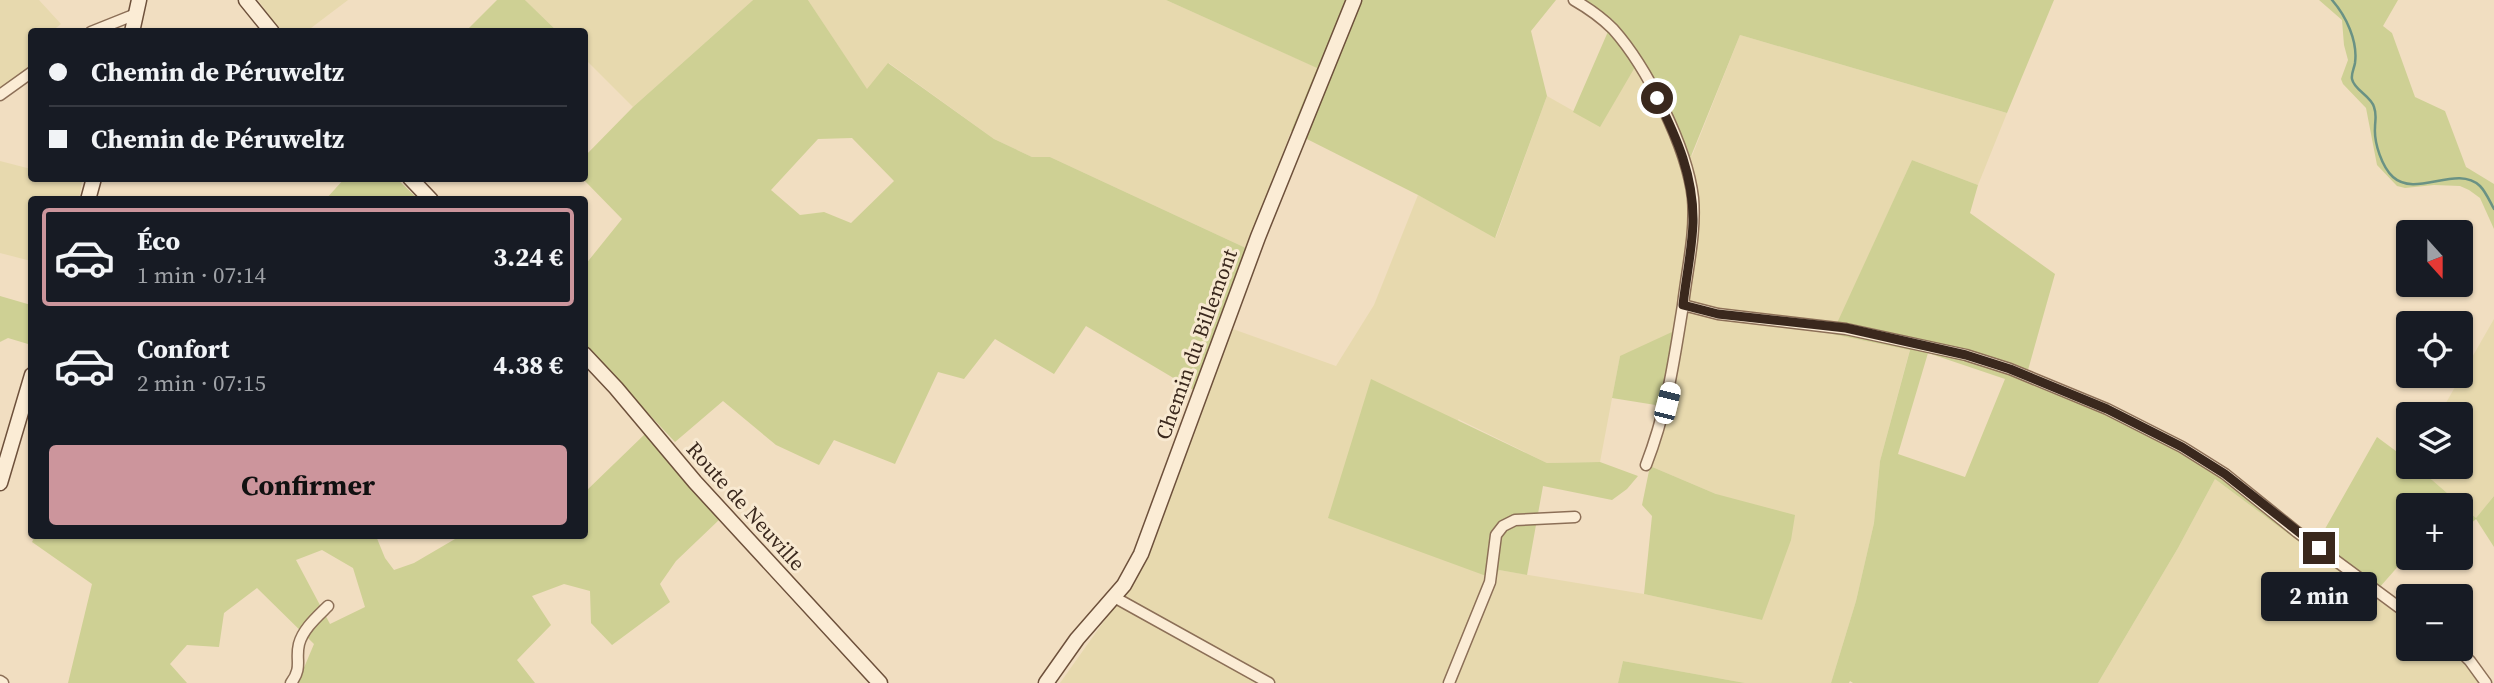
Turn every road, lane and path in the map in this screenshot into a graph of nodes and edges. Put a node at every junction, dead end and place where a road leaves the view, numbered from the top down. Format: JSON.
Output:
{"nodes":[{"id":1,"x":246,"y":0,"type":"edge"},
{"id":2,"x":1354,"y":0,"type":"edge"},
{"id":3,"x":1574,"y":0,"type":"edge"},
{"id":4,"x":138,"y":7,"type":"edge"},
{"id":5,"x":99,"y":28,"type":"edge"},
{"id":6,"x":133,"y":28,"type":"edge"},
{"id":7,"x":269,"y":28,"type":"edge"},
{"id":8,"x":28,"y":75,"type":"edge"},
{"id":9,"x":0,"y":95,"type":"edge"},
{"id":10,"x":414,"y":182,"type":"edge"},
{"id":11,"x":427,"y":196,"type":"edge"},
{"id":12,"x":1683,"y":305,"type":"junction"},
{"id":13,"x":588,"y":358,"type":"edge"},
{"id":14,"x":28,"y":388,"type":"edge"},
{"id":15,"x":1646,"y":465,"type":"dead end"},
{"id":16,"x":0,"y":483,"type":"edge"},
{"id":17,"x":1575,"y":517,"type":"dead end"},
{"id":18,"x":1114,"y":597,"type":"junction"},
{"id":19,"x":2396,"y":605,"type":"edge"},
{"id":20,"x":328,"y":606,"type":"dead end"},
{"id":21,"x":2468,"y":661,"type":"edge"},
{"id":22,"x":291,"y":683,"type":"edge"},
{"id":23,"x":880,"y":683,"type":"edge"},
{"id":24,"x":1046,"y":683,"type":"edge"},
{"id":25,"x":1269,"y":683,"type":"edge"},
{"id":26,"x":1449,"y":683,"type":"edge"},
{"id":27,"x":2486,"y":683,"type":"edge"}],
"edges":[{"from":1,"to":7,"type":"street"},
{"from":2,"to":18,"type":"street","name":"Chemin du Billemont"},
{"from":3,"to":12,"type":"street"},
{"from":4,"to":5,"type":"street"},
{"from":4,"to":6,"type":"street"},
{"from":8,"to":9,"type":"street"},
{"from":10,"to":11,"type":"street"},
{"from":12,"to":15,"type":"street"},
{"from":12,"to":19,"type":"street"},
{"from":13,"to":23,"type":"street","name":"Route de Neuville"},
{"from":14,"to":16,"type":"street"},
{"from":17,"to":26,"type":"street"},
{"from":18,"to":24,"type":"street","name":"Chemin du Billemont"},
{"from":18,"to":25,"type":"street"},
{"from":20,"to":22,"type":"street"},
{"from":21,"to":27,"type":"street"}]}
